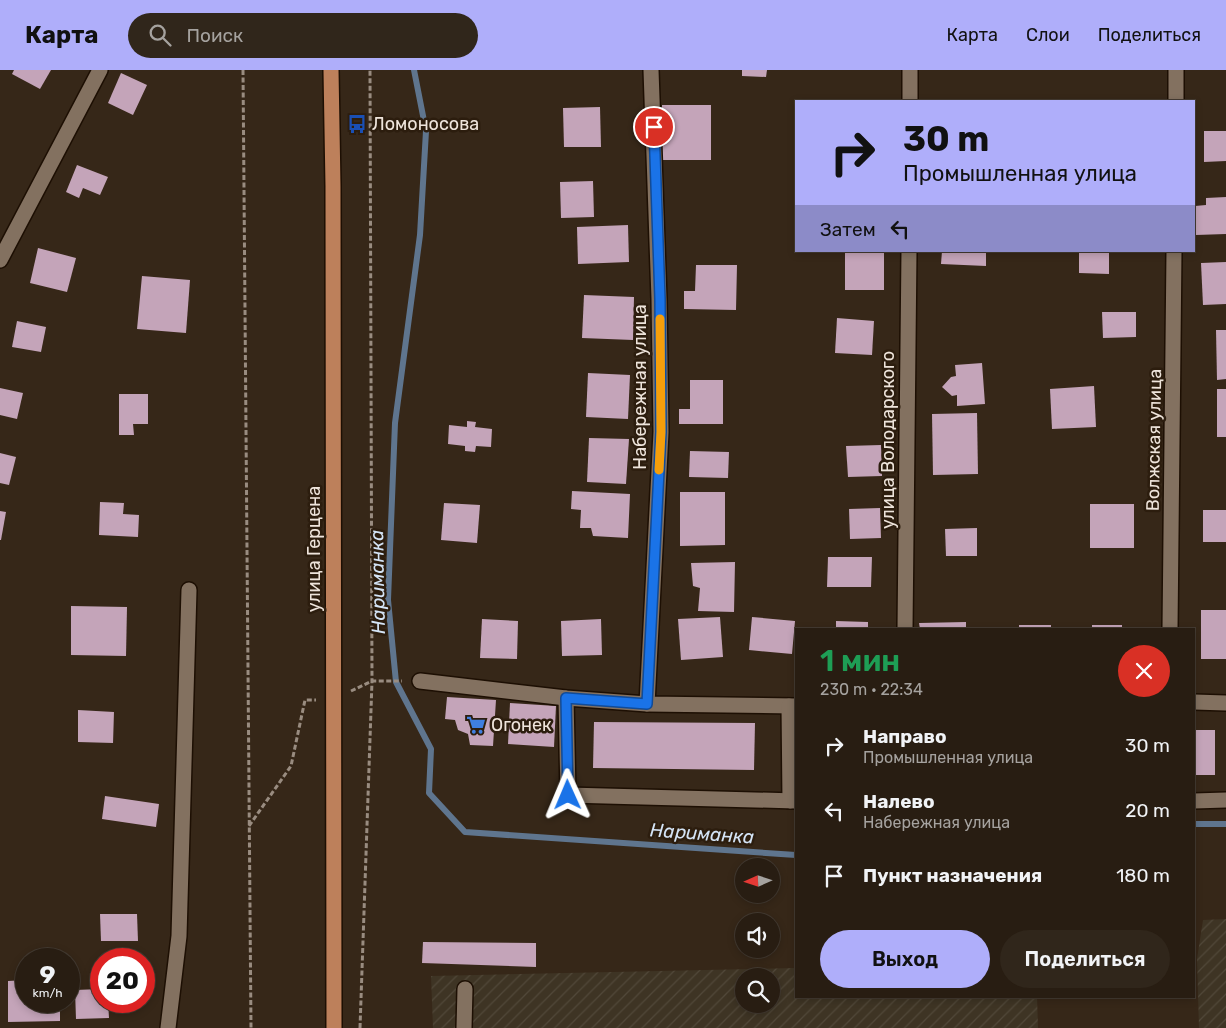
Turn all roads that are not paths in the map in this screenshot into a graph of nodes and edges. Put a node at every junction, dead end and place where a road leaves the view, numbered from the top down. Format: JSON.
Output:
{"nodes":[{"id":1,"x":100,"y":70,"type":"edge"},
{"id":2,"x":331,"y":70,"type":"edge"},
{"id":3,"x":652,"y":70,"type":"edge"},
{"id":4,"x":910,"y":70,"type":"edge"},
{"id":5,"x":1176,"y":70,"type":"edge"},
{"id":6,"x":910,"y":100,"type":"edge"},
{"id":7,"x":1176,"y":100,"type":"edge"},
{"id":8,"x":908,"y":252,"type":"edge"},
{"id":9,"x":1174,"y":252,"type":"edge"},
{"id":10,"x":0,"y":260,"type":"edge"},
{"id":11,"x":189,"y":590,"type":"dead end"},
{"id":12,"x":905,"y":628,"type":"edge"},
{"id":13,"x":1170,"y":628,"type":"edge"},
{"id":14,"x":420,"y":681,"type":"road end"},
{"id":15,"x":566,"y":698,"type":"junction"},
{"id":16,"x":1195,"y":702,"type":"edge"},
{"id":17,"x":1226,"y":703,"type":"edge"},
{"id":18,"x":647,"y":704,"type":"junction"},
{"id":19,"x":793,"y":706,"type":"edge"},
{"id":20,"x":1226,"y":800,"type":"edge"},
{"id":21,"x":793,"y":801,"type":"edge"},
{"id":22,"x":1195,"y":801,"type":"edge"},
{"id":23,"x":465,"y":989,"type":"dead end"},
{"id":24,"x":168,"y":1028,"type":"edge"},
{"id":25,"x":334,"y":1028,"type":"edge"},
{"id":26,"x":464,"y":1028,"type":"edge"}],
"edges":[{"from":1,"to":10,"type":"street"},
{"from":2,"to":25,"type":"main road","name":"улица Герцена"},
{"from":3,"to":18,"type":"street","name":"Набережная улица"},
{"from":4,"to":6,"type":"street"},
{"from":5,"to":7,"type":"street"},
{"from":8,"to":12,"type":"street","name":"улица Володарского"},
{"from":9,"to":13,"type":"street","name":"Волжская улица"},
{"from":11,"to":24,"type":"street"},
{"from":14,"to":15,"type":"street"},
{"from":15,"to":18,"type":"street"},
{"from":15,"to":21,"type":"street"},
{"from":16,"to":17,"type":"street"},
{"from":18,"to":19,"type":"street"},
{"from":19,"to":21,"type":"street"},
{"from":20,"to":22,"type":"street"},
{"from":23,"to":26,"type":"street"}]}
